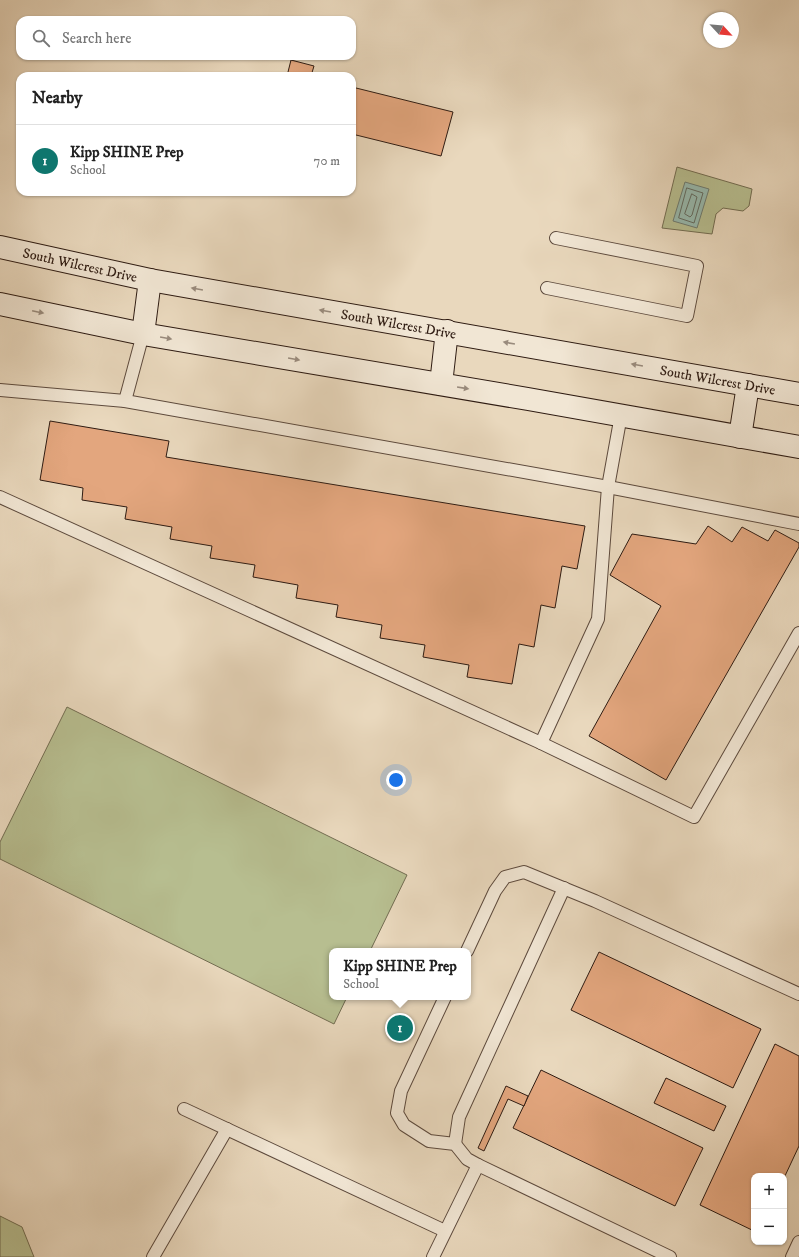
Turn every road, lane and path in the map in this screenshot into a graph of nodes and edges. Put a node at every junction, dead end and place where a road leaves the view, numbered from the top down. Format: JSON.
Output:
{"nodes":[{"id":1,"x":556,"y":238,"type":"dead end"},
{"id":2,"x":0,"y":247,"type":"edge"},
{"id":3,"x":150,"y":280,"type":"junction"},
{"id":4,"x":547,"y":288,"type":"dead end"},
{"id":5,"x":0,"y":304,"type":"edge"},
{"id":6,"x":447,"y":331,"type":"junction"},
{"id":7,"x":143,"y":334,"type":"junction"},
{"id":8,"x":440,"y":384,"type":"junction"},
{"id":9,"x":748,"y":385,"type":"junction"},
{"id":10,"x":0,"y":390,"type":"edge"},
{"id":11,"x":799,"y":394,"type":"edge"},
{"id":12,"x":125,"y":401,"type":"junction"},
{"id":13,"x":621,"y":415,"type":"junction"},
{"id":14,"x":740,"y":437,"type":"junction"},
{"id":15,"x":799,"y":447,"type":"edge"},
{"id":16,"x":608,"y":487,"type":"junction"},
{"id":17,"x":0,"y":497,"type":"edge"},
{"id":18,"x":799,"y":524,"type":"edge"},
{"id":19,"x":799,"y":633,"type":"edge"},
{"id":20,"x":541,"y":743,"type":"junction"},
{"id":21,"x":564,"y":888,"type":"junction"},
{"id":22,"x":468,"y":948,"type":"edge"},
{"id":23,"x":799,"y":994,"type":"edge"},
{"id":24,"x":444,"y":1000,"type":"edge"},
{"id":25,"x":184,"y":1110,"type":"dead end"},
{"id":26,"x":227,"y":1129,"type":"junction"},
{"id":27,"x":455,"y":1144,"type":"junction"},
{"id":28,"x":478,"y":1165,"type":"junction"},
{"id":29,"x":445,"y":1231,"type":"junction"},
{"id":30,"x":799,"y":1242,"type":"edge"},
{"id":31,"x":153,"y":1257,"type":"edge"},
{"id":32,"x":433,"y":1257,"type":"edge"},
{"id":33,"x":670,"y":1257,"type":"edge"},
{"id":34,"x":792,"y":1257,"type":"edge"}],
"edges":[{"from":1,"to":4,"type":"lane"},
{"from":2,"to":3,"type":"main road","name":"South Wilcrest Drive"},
{"from":6,"to":3,"type":"main road","name":"South Wilcrest Drive","one_way":true},
{"from":3,"to":7,"type":"main road"},
{"from":5,"to":7,"type":"main road","one_way":true},
{"from":6,"to":8,"type":"main road"},
{"from":9,"to":6,"type":"main road","name":"South Wilcrest Drive","one_way":true},
{"from":7,"to":8,"type":"main road","one_way":true},
{"from":7,"to":12,"type":"lane"},
{"from":8,"to":13,"type":"main road","one_way":true},
{"from":9,"to":11,"type":"main road","name":"South Wilcrest Drive"},
{"from":9,"to":14,"type":"main road"},
{"from":10,"to":12,"type":"lane"},
{"from":12,"to":16,"type":"lane"},
{"from":13,"to":14,"type":"main road"},
{"from":13,"to":16,"type":"lane"},
{"from":14,"to":15,"type":"main road"},
{"from":16,"to":18,"type":"lane"},
{"from":16,"to":20,"type":"lane"},
{"from":17,"to":20,"type":"lane"},
{"from":19,"to":20,"type":"lane"},
{"from":21,"to":22,"type":"lane"},
{"from":21,"to":23,"type":"lane"},
{"from":21,"to":27,"type":"lane"},
{"from":24,"to":27,"type":"lane"},
{"from":25,"to":26,"type":"lane"},
{"from":26,"to":29,"type":"lane"},
{"from":26,"to":31,"type":"lane"},
{"from":27,"to":28,"type":"lane"},
{"from":28,"to":29,"type":"lane"},
{"from":28,"to":33,"type":"lane"},
{"from":29,"to":32,"type":"lane"},
{"from":30,"to":34,"type":"lane"}]}
